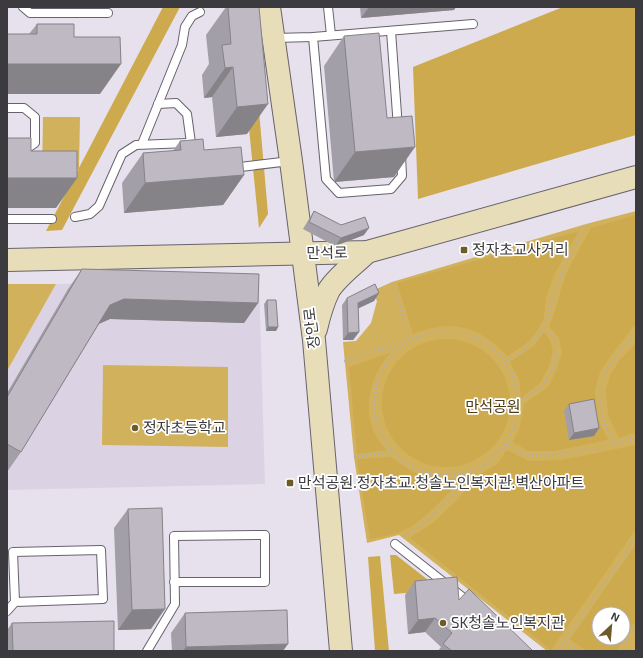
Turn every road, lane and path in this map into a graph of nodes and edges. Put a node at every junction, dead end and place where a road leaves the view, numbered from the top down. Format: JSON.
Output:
{"nodes":[{"id":1,"x":23,"y":7,"type":"edge"},
{"id":2,"x":269,"y":7,"type":"edge"},
{"id":3,"x":328,"y":7,"type":"edge"},
{"id":4,"x":108,"y":12,"type":"dead end"},
{"id":5,"x":200,"y":12,"type":"dead end"},
{"id":6,"x":473,"y":24,"type":"dead end"},
{"id":7,"x":391,"y":31,"type":"junction"},
{"id":8,"x":331,"y":35,"type":"junction"},
{"id":9,"x":313,"y":37,"type":"junction"},
{"id":10,"x":273,"y":38,"type":"junction"},
{"id":11,"x":158,"y":104,"type":"junction"},
{"id":12,"x":7,"y":108,"type":"edge"},
{"id":13,"x":191,"y":143,"type":"junction"},
{"id":14,"x":142,"y":144,"type":"junction"},
{"id":15,"x":7,"y":151,"type":"edge"},
{"id":16,"x":203,"y":151,"type":"edge"},
{"id":17,"x":291,"y":161,"type":"junction"},
{"id":18,"x":222,"y":164,"type":"edge"},
{"id":19,"x":636,"y":177,"type":"edge"},
{"id":20,"x":75,"y":218,"type":"dead end"},
{"id":21,"x":52,"y":219,"type":"dead end"},
{"id":22,"x":7,"y":220,"type":"edge"},
{"id":23,"x":586,"y":224,"type":"dead end"},
{"id":24,"x":367,"y":252,"type":"junction"},
{"id":25,"x":302,"y":253,"type":"junction"},
{"id":26,"x":7,"y":260,"type":"edge"},
{"id":27,"x":392,"y":282,"type":"dead end"},
{"id":28,"x":543,"y":327,"type":"junction"},
{"id":29,"x":636,"y":332,"type":"edge"},
{"id":30,"x":411,"y":339,"type":"junction"},
{"id":31,"x":314,"y":340,"type":"junction"},
{"id":32,"x":506,"y":360,"type":"junction"},
{"id":33,"x":344,"y":362,"type":"dead end"},
{"id":34,"x":519,"y":402,"type":"junction"},
{"id":35,"x":636,"y":438,"type":"edge"},
{"id":36,"x":614,"y":443,"type":"junction"},
{"id":37,"x":506,"y":445,"type":"junction"},
{"id":38,"x":392,"y":452,"type":"junction"},
{"id":39,"x":354,"y":457,"type":"dead end"},
{"id":40,"x":472,"y":471,"type":"junction"},
{"id":41,"x":636,"y":539,"type":"edge"},
{"id":42,"x":395,"y":544,"type":"joint"},
{"id":43,"x":174,"y":582,"type":"junction"},
{"id":44,"x":15,"y":602,"type":"junction"},
{"id":45,"x":476,"y":608,"type":"edge"},
{"id":46,"x":7,"y":611,"type":"edge"},
{"id":47,"x":636,"y":626,"type":"edge"},
{"id":48,"x":564,"y":641,"type":"junction"},
{"id":49,"x":147,"y":651,"type":"edge"},
{"id":50,"x":341,"y":651,"type":"edge"},
{"id":51,"x":557,"y":651,"type":"edge"},
{"id":52,"x":579,"y":651,"type":"edge"},
{"id":53,"x":620,"y":651,"type":"edge"}],
"edges":[{"from":1,"to":4,"type":"lane"},
{"from":2,"to":10,"type":"main road","name":"장안로"},
{"from":3,"to":8,"type":"lane"},
{"from":5,"to":11,"type":"lane"},
{"from":6,"to":7,"type":"lane"},
{"from":7,"to":8,"type":"lane"},
{"from":7,"to":9,"type":"lane"},
{"from":8,"to":9,"type":"lane"},
{"from":9,"to":10,"type":"lane"},
{"from":10,"to":17,"type":"main road","name":"장안로"},
{"from":11,"to":13,"type":"lane"},
{"from":11,"to":14,"type":"lane"},
{"from":12,"to":15,"type":"lane"},
{"from":13,"to":14,"type":"lane"},
{"from":13,"to":16,"type":"lane"},
{"from":14,"to":20,"type":"lane"},
{"from":17,"to":18,"type":"lane"},
{"from":17,"to":25,"type":"main road","name":"장안로"},
{"from":19,"to":24,"type":"main road","name":"만석로"},
{"from":21,"to":22,"type":"lane"},
{"from":23,"to":28,"type":"path"},
{"from":24,"to":25,"type":"main road","name":"만석로"},
{"from":24,"to":31,"type":"main road"},
{"from":25,"to":26,"type":"main road","name":"만석로"},
{"from":25,"to":31,"type":"main road","name":"장안로"},
{"from":27,"to":30,"type":"path"},
{"from":28,"to":32,"type":"path"},
{"from":28,"to":34,"type":"path"},
{"from":29,"to":36,"type":"path"},
{"from":30,"to":32,"type":"path"},
{"from":30,"to":33,"type":"path"},
{"from":30,"to":38,"type":"path"},
{"from":31,"to":50,"type":"main road","name":"장안로"},
{"from":32,"to":34,"type":"path"},
{"from":34,"to":37,"type":"path"},
{"from":35,"to":36,"type":"path"},
{"from":36,"to":37,"type":"path"},
{"from":37,"to":40,"type":"path"},
{"from":38,"to":39,"type":"path"},
{"from":38,"to":40,"type":"path"},
{"from":40,"to":42,"type":"path"},
{"from":41,"to":48,"type":"path"},
{"from":42,"to":45,"type":"lane"},
{"from":43,"to":43,"type":"lane"},
{"from":43,"to":49,"type":"lane"},
{"from":44,"to":44,"type":"lane"},
{"from":44,"to":46,"type":"lane"},
{"from":47,"to":53,"type":"path"},
{"from":48,"to":51,"type":"path"},
{"from":48,"to":52,"type":"path"}]}
